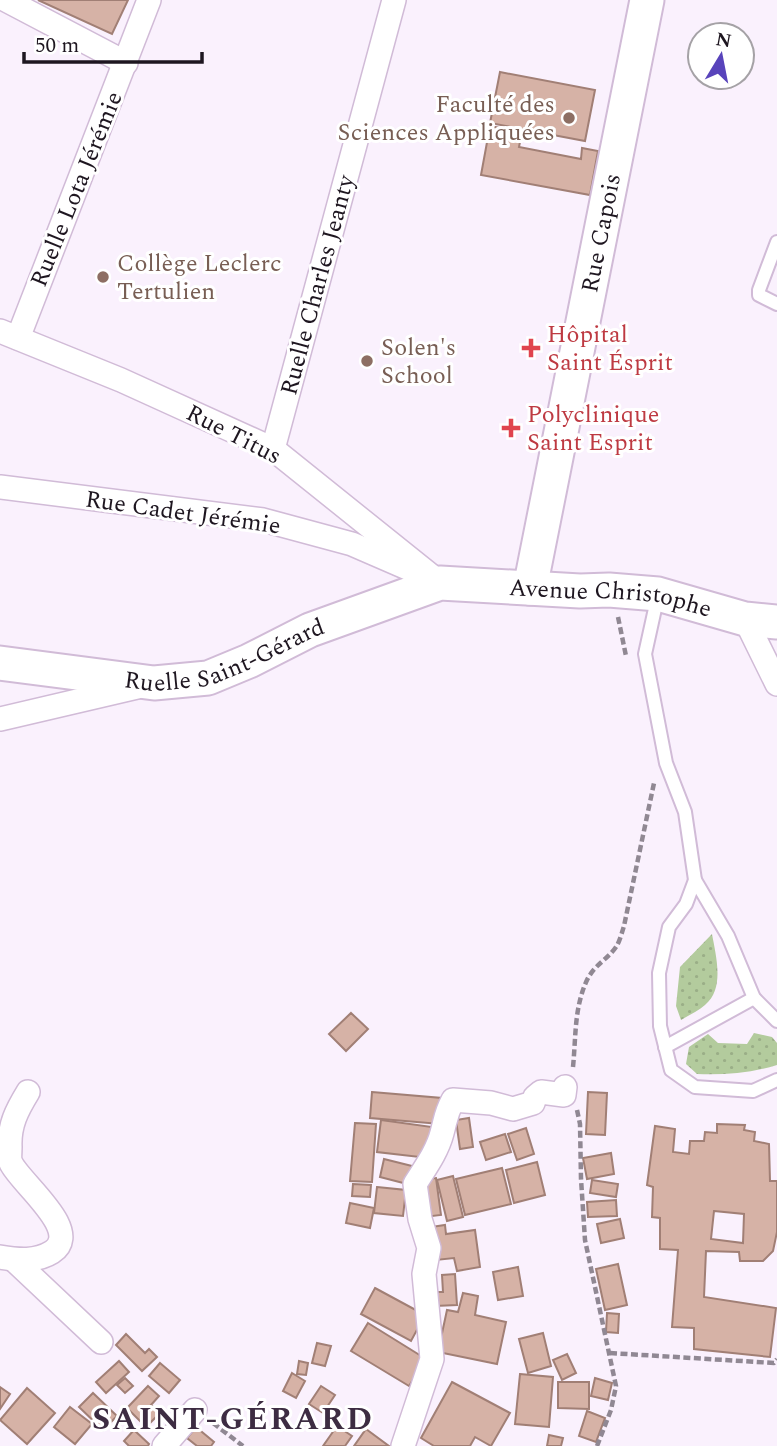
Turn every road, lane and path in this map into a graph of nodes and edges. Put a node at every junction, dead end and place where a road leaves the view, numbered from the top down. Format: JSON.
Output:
{"nodes":[{"id":1,"x":6,"y":0,"type":"edge"},
{"id":2,"x":149,"y":0,"type":"edge"},
{"id":3,"x":394,"y":0,"type":"edge"},
{"id":4,"x":647,"y":0,"type":"edge"},
{"id":5,"x":126,"y":63,"type":"junction"},
{"id":6,"x":777,"y":242,"type":"edge"},
{"id":7,"x":777,"y":304,"type":"edge"},
{"id":8,"x":9,"y":334,"type":"edge"},
{"id":9,"x":273,"y":449,"type":"junction"},
{"id":10,"x":0,"y":487,"type":"edge"},
{"id":11,"x":440,"y":583,"type":"junction"},
{"id":12,"x":530,"y":588,"type":"junction"},
{"id":13,"x":609,"y":590,"type":"junction"},
{"id":14,"x":658,"y":594,"type":"junction"},
{"id":15,"x":761,"y":621,"type":"edge"},
{"id":16,"x":0,"y":663,"type":"edge"},
{"id":17,"x":631,"y":667,"type":"dead end"},
{"id":18,"x":154,"y":683,"type":"junction"},
{"id":19,"x":777,"y":684,"type":"edge"},
{"id":20,"x":0,"y":719,"type":"edge"},
{"id":21,"x":654,"y":776,"type":"dead end"},
{"id":22,"x":695,"y":880,"type":"junction"},
{"id":23,"x":754,"y":998,"type":"junction"},
{"id":24,"x":777,"y":1021,"type":"edge"},
{"id":25,"x":665,"y":1047,"type":"junction"},
{"id":26,"x":777,"y":1080,"type":"edge"},
{"id":27,"x":565,"y":1087,"type":"junction"},
{"id":28,"x":28,"y":1092,"type":"dead end"},
{"id":29,"x":7,"y":1258,"type":"edge"},
{"id":30,"x":101,"y":1342,"type":"dead end"},
{"id":31,"x":610,"y":1353,"type":"junction"},
{"id":32,"x":777,"y":1359,"type":"edge"},
{"id":33,"x":195,"y":1410,"type":"joint"},
{"id":34,"x":164,"y":1446,"type":"edge"},
{"id":35,"x":243,"y":1446,"type":"edge"},
{"id":36,"x":403,"y":1446,"type":"edge"},
{"id":37,"x":597,"y":1446,"type":"edge"}],
"edges":[{"from":1,"to":5,"type":"street"},
{"from":2,"to":5,"type":"street","name":"Ruelle Lota Jérémie"},
{"from":3,"to":9,"type":"street","name":"Ruelle Charles Jeanty"},
{"from":4,"to":12,"type":"street","name":"Rue Capois"},
{"from":5,"to":8,"type":"street","name":"Ruelle Lota Jérémie"},
{"from":6,"to":7,"type":"lane"},
{"from":8,"to":9,"type":"street","name":"Rue Titus"},
{"from":9,"to":11,"type":"street","name":"Rue Titus"},
{"from":10,"to":11,"type":"street","name":"Rue Cadet Jérémie"},
{"from":11,"to":12,"type":"street","name":"Avenue Christophe"},
{"from":11,"to":18,"type":"street","name":"Ruelle Saint-Gérard"},
{"from":12,"to":13,"type":"street","name":"Avenue Christophe"},
{"from":13,"to":14,"type":"street","name":"Avenue Christophe"},
{"from":13,"to":17,"type":"path"},
{"from":14,"to":15,"type":"street","name":"Avenue Christophe"},
{"from":14,"to":22,"type":"lane"},
{"from":15,"to":19,"type":"street"},
{"from":16,"to":18,"type":"street","name":"Ruelle Saint-Gérard"},
{"from":18,"to":20,"type":"street"},
{"from":21,"to":27,"type":"path"},
{"from":22,"to":23,"type":"lane"},
{"from":22,"to":25,"type":"lane"},
{"from":23,"to":24,"type":"lane"},
{"from":23,"to":25,"type":"lane"},
{"from":25,"to":26,"type":"lane"},
{"from":27,"to":31,"type":"path"},
{"from":27,"to":36,"type":"street"},
{"from":28,"to":29,"type":"street"},
{"from":29,"to":30,"type":"street"},
{"from":31,"to":32,"type":"path"},
{"from":31,"to":37,"type":"path"},
{"from":33,"to":34,"type":"street"},
{"from":33,"to":35,"type":"path"}]}
